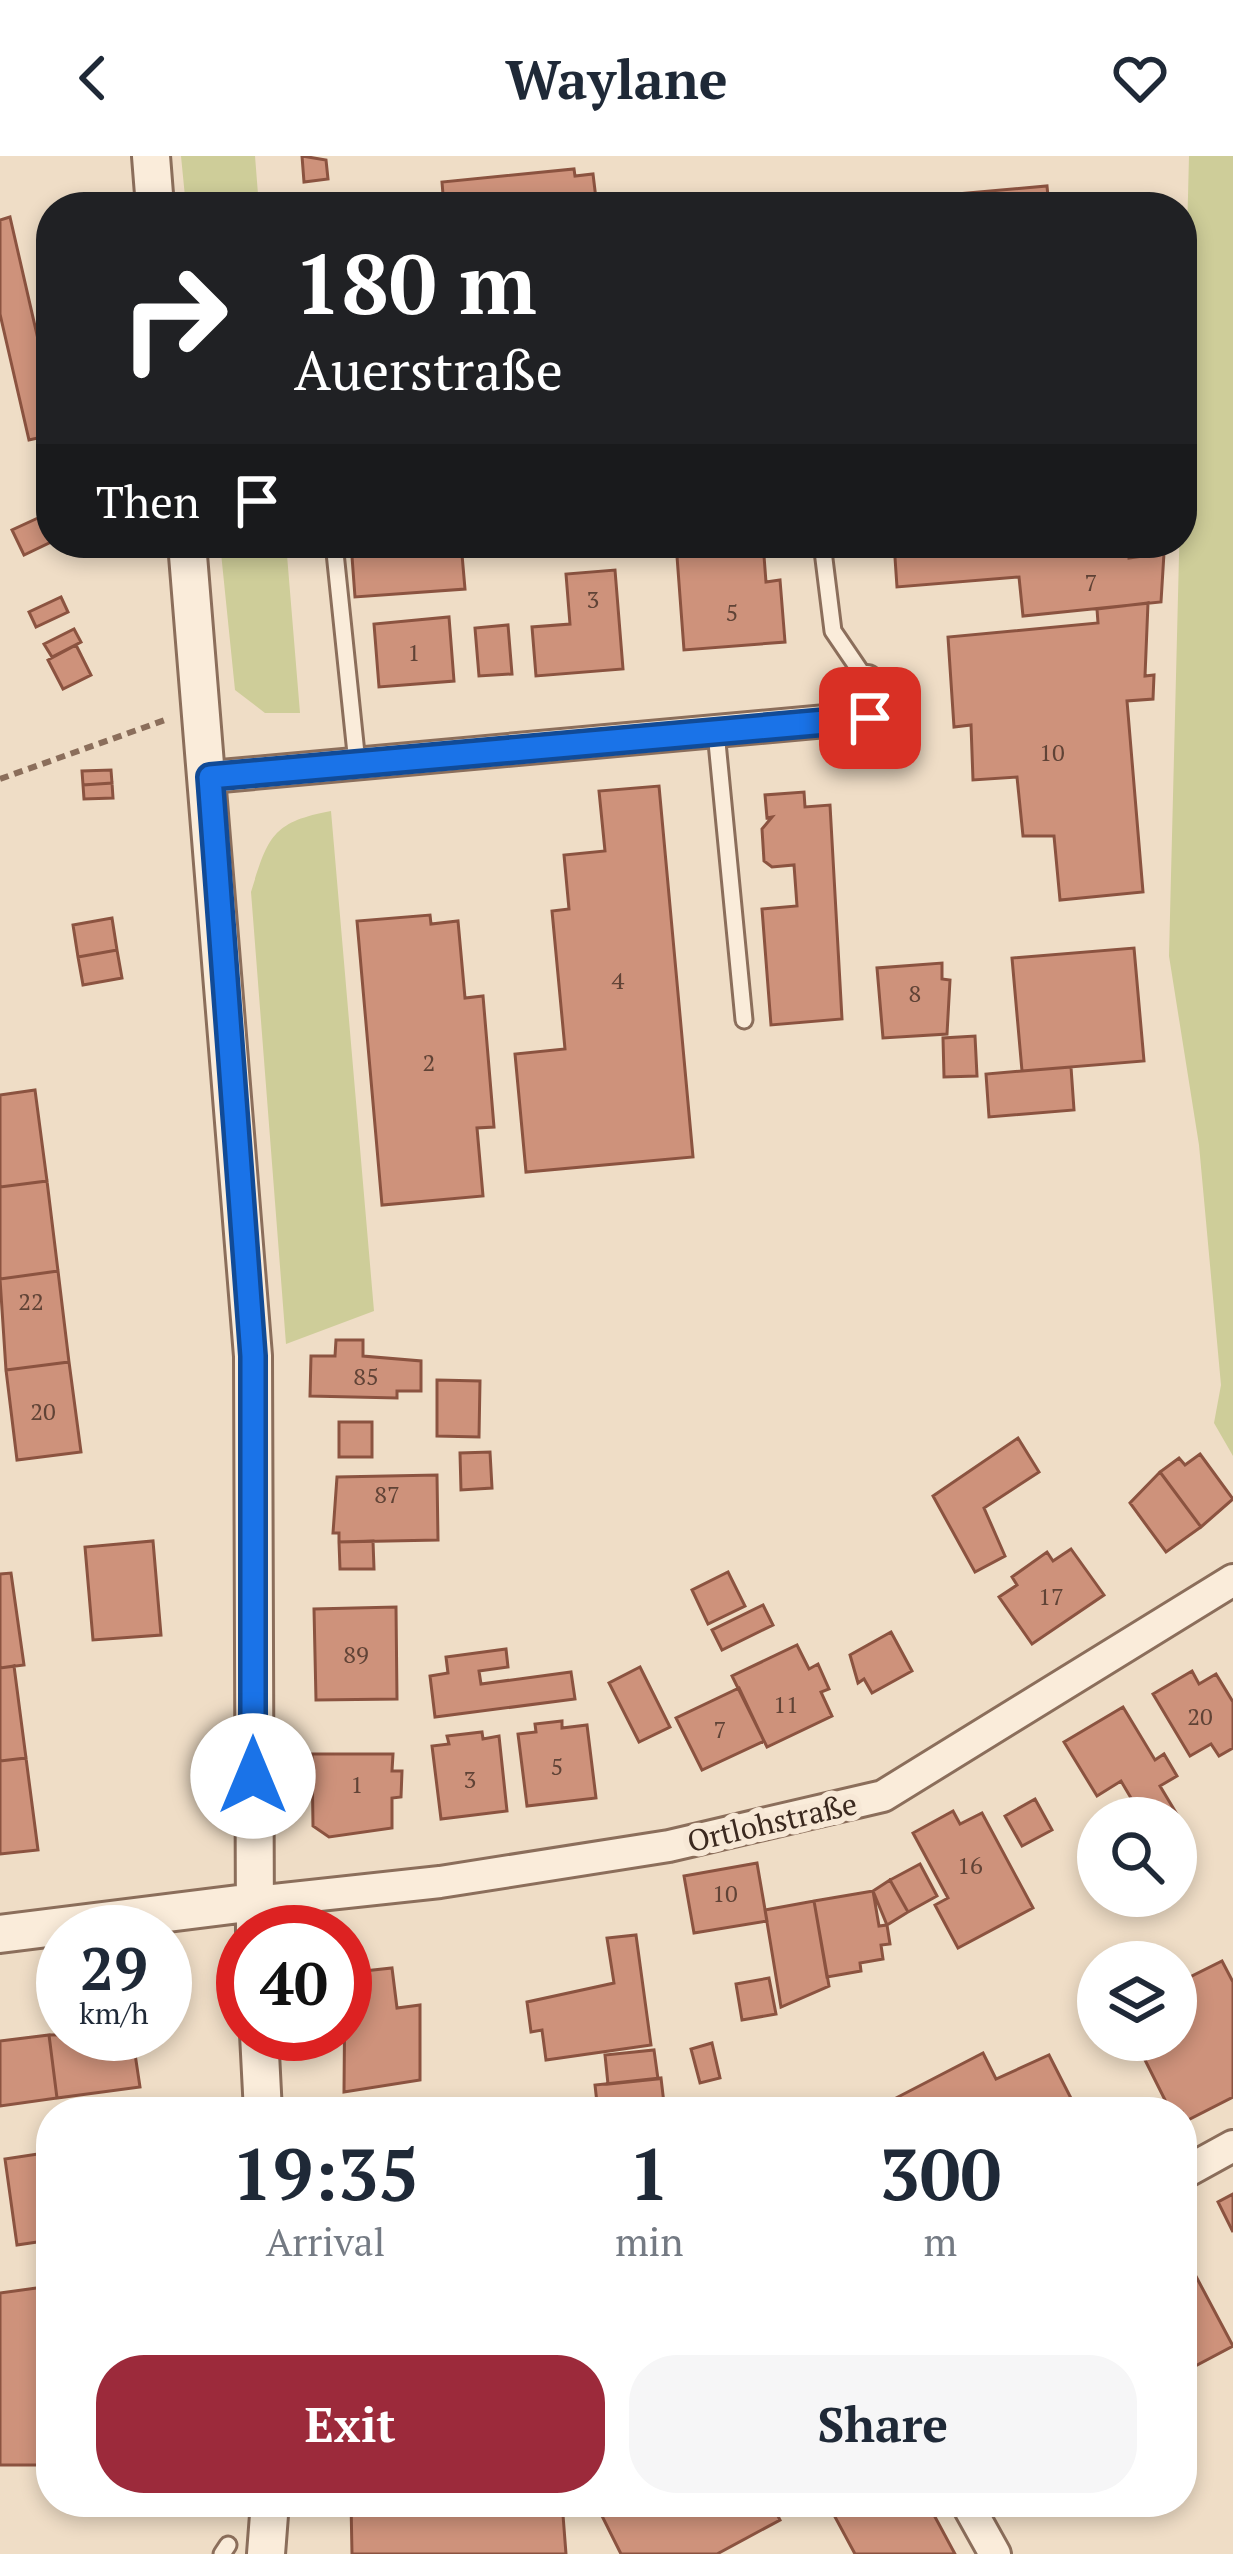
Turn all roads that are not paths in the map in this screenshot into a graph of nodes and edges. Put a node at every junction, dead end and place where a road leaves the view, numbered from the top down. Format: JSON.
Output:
{"nodes":[{"id":1,"x":151,"y":156,"type":"edge"},
{"id":2,"x":154,"y":192,"type":"edge"},
{"id":3,"x":188,"y":558,"type":"edge"},
{"id":4,"x":336,"y":558,"type":"edge"},
{"id":5,"x":824,"y":558,"type":"edge"},
{"id":6,"x":866,"y":680,"type":"joint"},
{"id":7,"x":716,"y":732,"type":"junction"},
{"id":8,"x":357,"y":763,"type":"junction"},
{"id":9,"x":210,"y":777,"type":"junction"},
{"id":10,"x":744,"y":1020,"type":"dead end"},
{"id":11,"x":1233,"y":1580,"type":"edge"},
{"id":12,"x":254,"y":1905,"type":"edge"},
{"id":13,"x":318,"y":1905,"type":"edge"},
{"id":14,"x":216,"y":1920,"type":"edge"},
{"id":15,"x":0,"y":1934,"type":"edge"},
{"id":16,"x":261,"y":2061,"type":"edge"},
{"id":17,"x":262,"y":2097,"type":"edge"},
{"id":18,"x":1233,"y":2146,"type":"edge"},
{"id":19,"x":1197,"y":2166,"type":"edge"},
{"id":20,"x":269,"y":2517,"type":"edge"},
{"id":21,"x":974,"y":2517,"type":"edge"},
{"id":22,"x":266,"y":2554,"type":"edge"},
{"id":23,"x":995,"y":2554,"type":"edge"}],
"edges":[{"from":1,"to":2,"type":"street"},
{"from":3,"to":9,"type":"street"},
{"from":4,"to":8,"type":"lane"},
{"from":5,"to":6,"type":"lane"},
{"from":6,"to":7,"type":"street"},
{"from":7,"to":8,"type":"street"},
{"from":7,"to":10,"type":"lane"},
{"from":8,"to":9,"type":"street"},
{"from":9,"to":12,"type":"street"},
{"from":11,"to":13,"type":"street","name":"Ortlohstraße"},
{"from":14,"to":15,"type":"street"},
{"from":16,"to":17,"type":"street"},
{"from":18,"to":19,"type":"street"},
{"from":20,"to":22,"type":"street"},
{"from":21,"to":23,"type":"street"}]}
